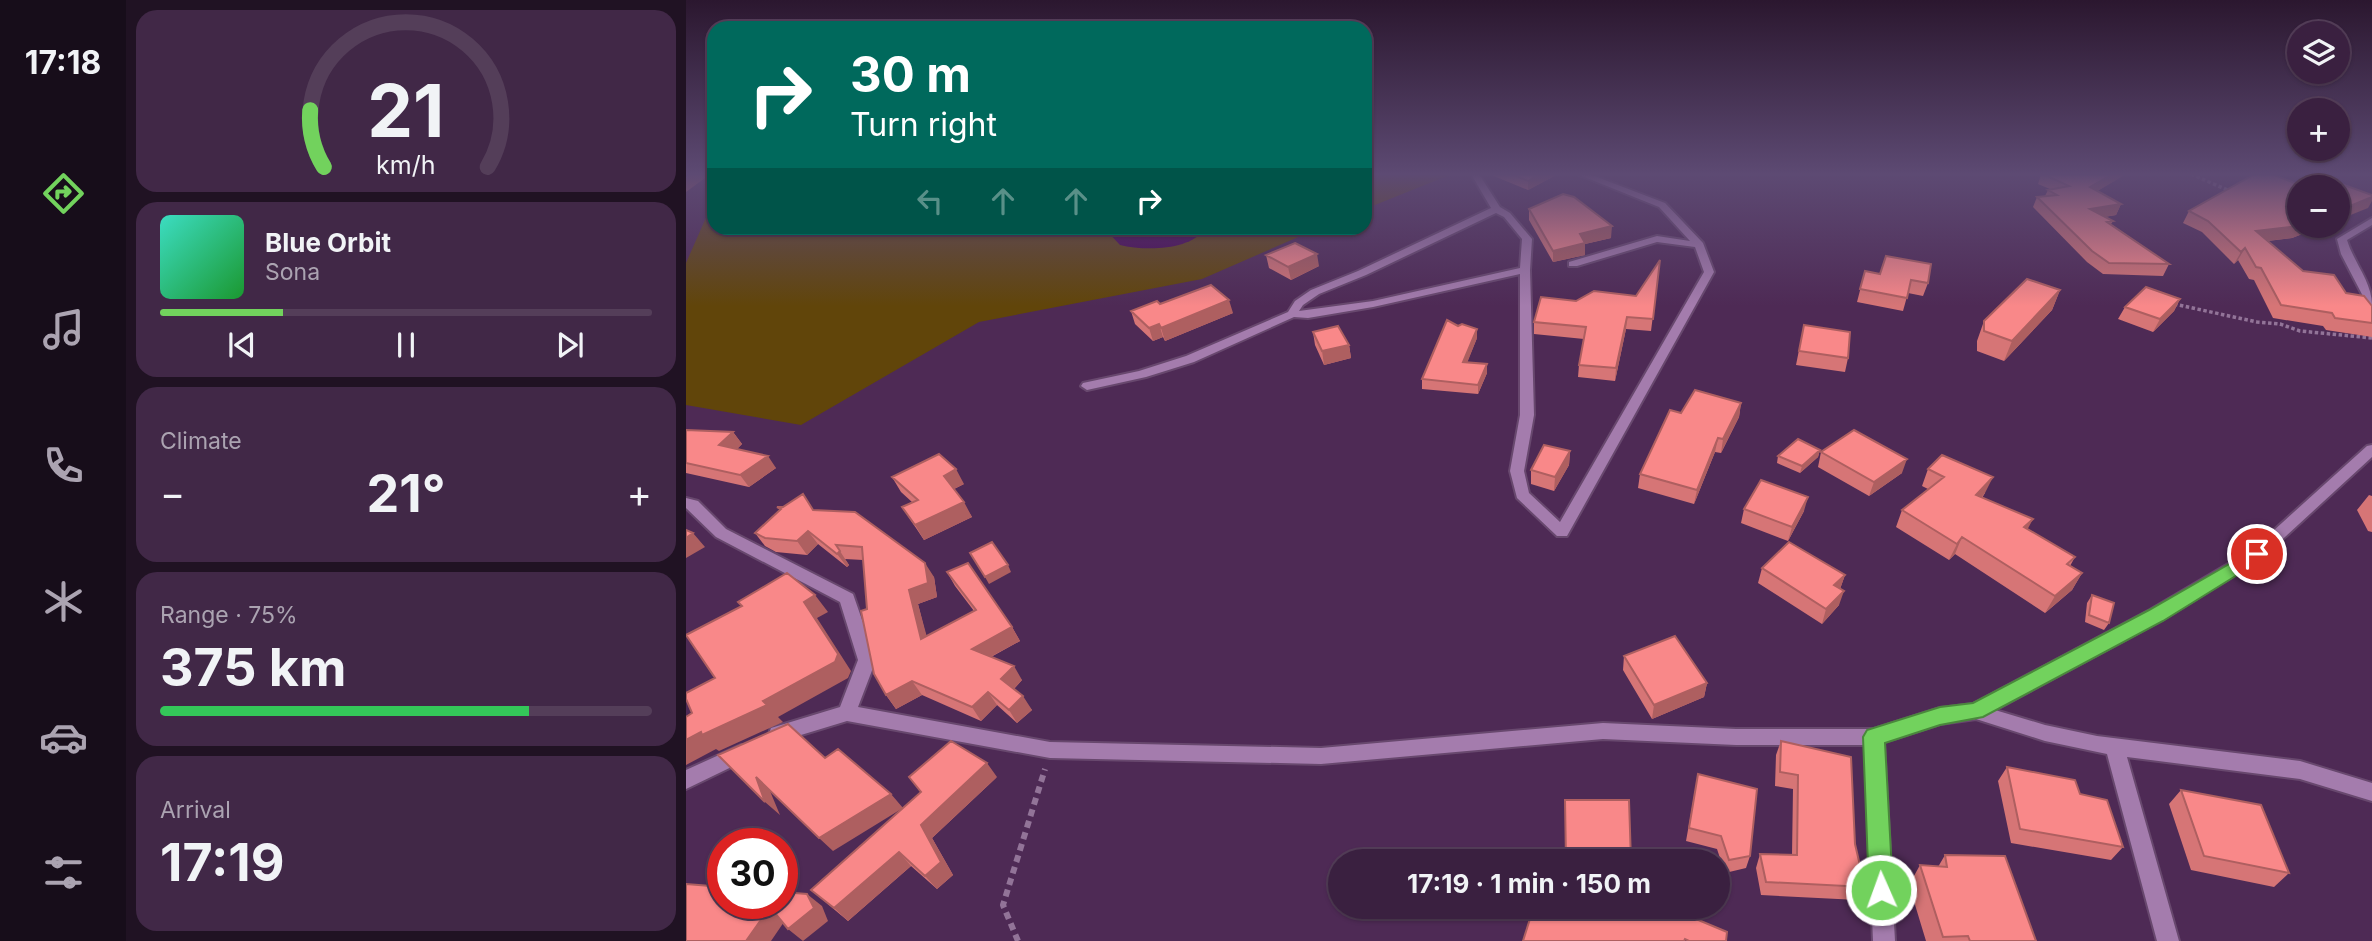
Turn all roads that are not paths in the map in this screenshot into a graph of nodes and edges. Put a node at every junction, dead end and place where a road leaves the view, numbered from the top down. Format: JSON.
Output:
{"nodes":[{"id":1,"x":1477,"y":218,"type":"edge"},
{"id":2,"x":1509,"y":218,"type":"edge"},
{"id":3,"x":1674,"y":218,"type":"edge"},
{"id":4,"x":2372,"y":222,"type":"edge"},
{"id":5,"x":1699,"y":245,"type":"junction"},
{"id":6,"x":1573,"y":264,"type":"dead end"},
{"id":7,"x":1525,"y":270,"type":"junction"},
{"id":8,"x":2372,"y":302,"type":"edge"},
{"id":9,"x":1292,"y":314,"type":"junction"},
{"id":10,"x":1087,"y":386,"type":"dead end"},
{"id":11,"x":2372,"y":449,"type":"edge"},
{"id":12,"x":686,"y":503,"type":"edge"},
{"id":13,"x":1976,"y":711,"type":"junction"},
{"id":14,"x":847,"y":713,"type":"junction"},
{"id":15,"x":1874,"y":737,"type":"junction"},
{"id":16,"x":2115,"y":747,"type":"junction"},
{"id":17,"x":686,"y":780,"type":"edge"},
{"id":18,"x":2372,"y":792,"type":"edge"},
{"id":19,"x":1884,"y":941,"type":"edge"},
{"id":20,"x":2168,"y":941,"type":"edge"}],
"edges":[{"from":1,"to":9,"type":"street"},
{"from":2,"to":7,"type":"street"},
{"from":3,"to":5,"type":"street"},
{"from":4,"to":8,"type":"street"},
{"from":5,"to":6,"type":"street"},
{"from":5,"to":7,"type":"street"},
{"from":7,"to":9,"type":"street"},
{"from":9,"to":10,"type":"street"},
{"from":11,"to":13,"type":"street"},
{"from":12,"to":14,"type":"street"},
{"from":13,"to":15,"type":"street"},
{"from":13,"to":16,"type":"street"},
{"from":14,"to":15,"type":"street"},
{"from":14,"to":17,"type":"street"},
{"from":15,"to":19,"type":"street"},
{"from":16,"to":18,"type":"street"},
{"from":16,"to":20,"type":"street"}]}
